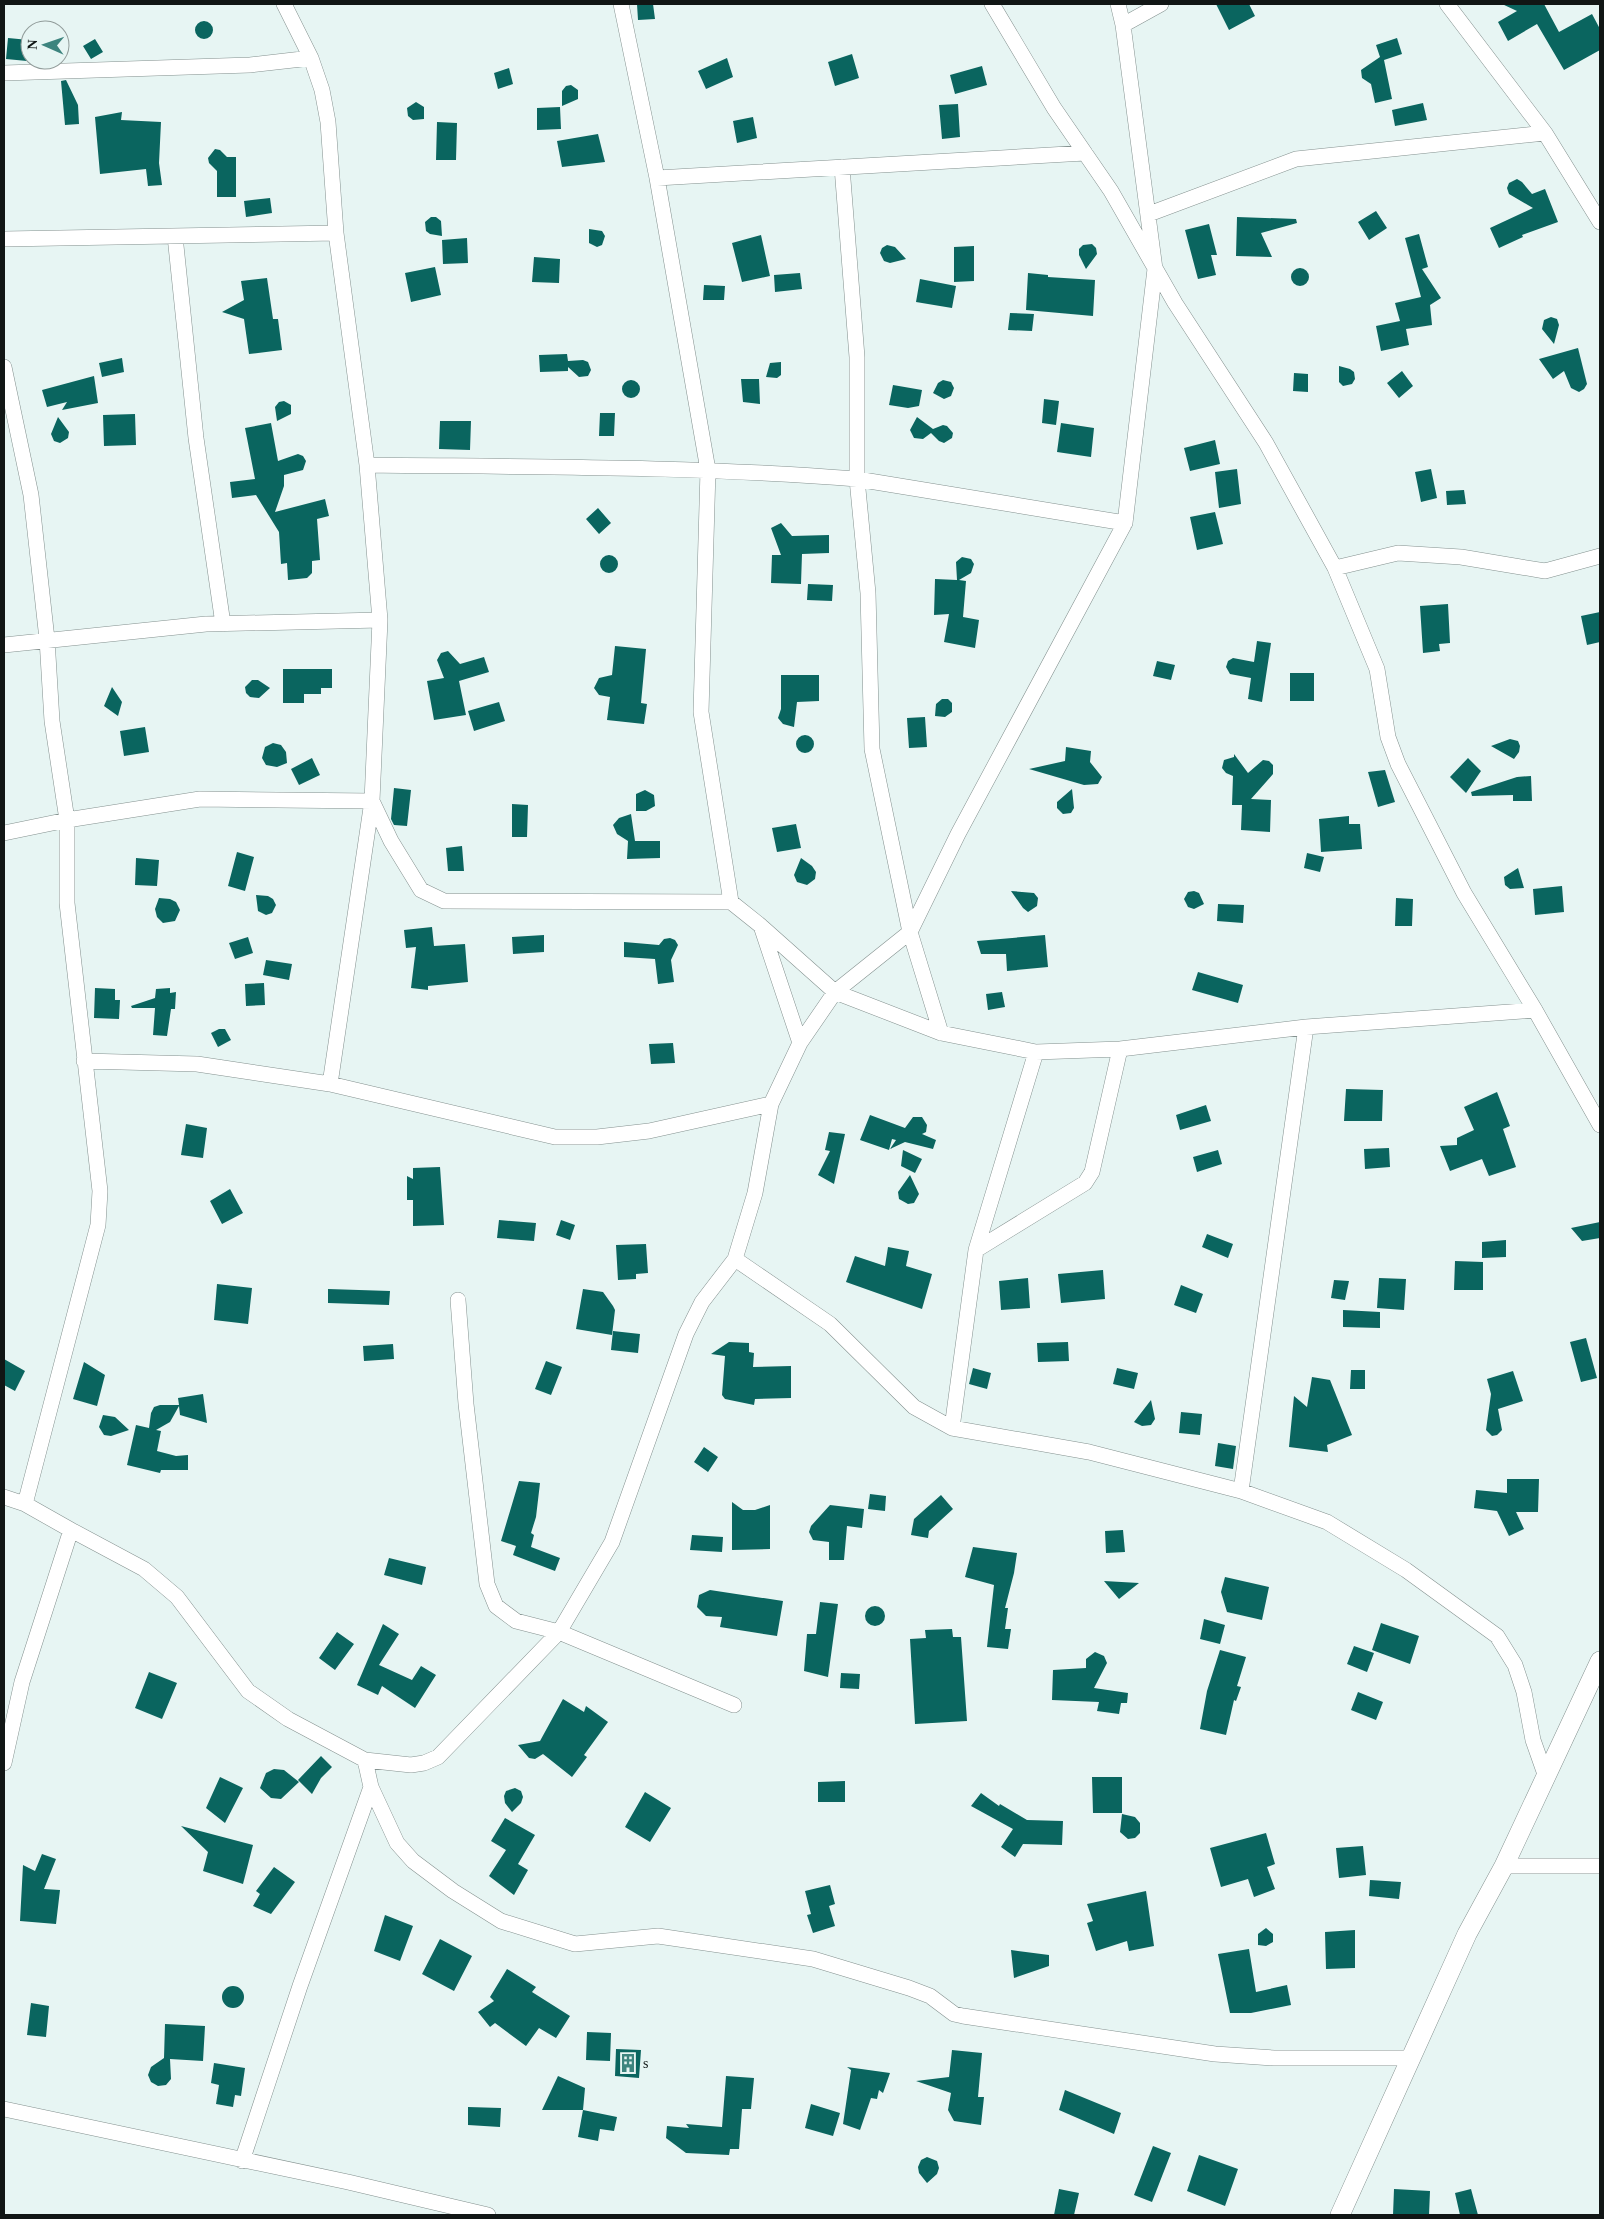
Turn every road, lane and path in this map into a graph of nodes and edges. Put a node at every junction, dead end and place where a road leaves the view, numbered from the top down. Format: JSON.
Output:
{"nodes":[{"id":1,"x":284,"y":4,"type":"edge"},
{"id":2,"x":621,"y":4,"type":"edge"},
{"id":3,"x":992,"y":4,"type":"edge"},
{"id":4,"x":1118,"y":4,"type":"edge"},
{"id":5,"x":1161,"y":4,"type":"edge"},
{"id":6,"x":1447,"y":4,"type":"edge"},
{"id":7,"x":1123,"y":26,"type":"junction"},
{"id":8,"x":311,"y":58,"type":"junction"},
{"id":9,"x":4,"y":73,"type":"edge"},
{"id":10,"x":1545,"y":132,"type":"junction"},
{"id":11,"x":1085,"y":153,"type":"junction"},
{"id":12,"x":842,"y":167,"type":"junction"},
{"id":13,"x":657,"y":178,"type":"junction"},
{"id":14,"x":1149,"y":214,"type":"junction"},
{"id":15,"x":1600,"y":222,"type":"edge"},
{"id":16,"x":336,"y":233,"type":"junction"},
{"id":17,"x":175,"y":236,"type":"junction"},
{"id":18,"x":4,"y":239,"type":"edge"},
{"id":19,"x":1155,"y":270,"type":"junction"},
{"id":20,"x":4,"y":366,"type":"edge"},
{"id":21,"x":367,"y":465,"type":"junction"},
{"id":22,"x":708,"y":470,"type":"junction"},
{"id":23,"x":857,"y":479,"type":"junction"},
{"id":24,"x":1124,"y":522,"type":"junction"},
{"id":25,"x":1600,"y":556,"type":"edge"},
{"id":26,"x":1335,"y":568,"type":"junction"},
{"id":27,"x":380,"y":620,"type":"junction"},
{"id":28,"x":223,"y":624,"type":"junction"},
{"id":29,"x":47,"y":640,"type":"junction"},
{"id":30,"x":4,"y":645,"type":"edge"},
{"id":31,"x":372,"y":801,"type":"junction"},
{"id":32,"x":66,"y":820,"type":"junction"},
{"id":33,"x":4,"y":833,"type":"edge"},
{"id":34,"x":731,"y":902,"type":"junction"},
{"id":35,"x":761,"y":926,"type":"junction"},
{"id":36,"x":910,"y":932,"type":"junction"},
{"id":37,"x":835,"y":992,"type":"junction"},
{"id":38,"x":1536,"y":1010,"type":"junction"},
{"id":39,"x":1306,"y":1027,"type":"junction"},
{"id":40,"x":941,"y":1033,"type":"junction"},
{"id":41,"x":800,"y":1043,"type":"junction"},
{"id":42,"x":1120,"y":1049,"type":"junction"},
{"id":43,"x":1036,"y":1052,"type":"junction"},
{"id":44,"x":84,"y":1061,"type":"junction"},
{"id":45,"x":330,"y":1084,"type":"junction"},
{"id":46,"x":771,"y":1104,"type":"junction"},
{"id":47,"x":1600,"y":1126,"type":"edge"},
{"id":48,"x":976,"y":1250,"type":"junction"},
{"id":49,"x":735,"y":1259,"type":"junction"},
{"id":50,"x":458,"y":1300,"type":"dead end"},
{"id":51,"x":952,"y":1428,"type":"junction"},
{"id":52,"x":1242,"y":1491,"type":"junction"},
{"id":53,"x":4,"y":1497,"type":"edge"},
{"id":54,"x":25,"y":1504,"type":"junction"},
{"id":55,"x":71,"y":1530,"type":"junction"},
{"id":56,"x":559,"y":1632,"type":"junction"},
{"id":57,"x":1600,"y":1661,"type":"edge"},
{"id":58,"x":1596,"y":1680,"type":"edge"},
{"id":59,"x":734,"y":1705,"type":"dead end"},
{"id":60,"x":365,"y":1760,"type":"junction"},
{"id":61,"x":4,"y":1763,"type":"edge"},
{"id":62,"x":1546,"y":1777,"type":"junction"},
{"id":63,"x":371,"y":1787,"type":"junction"},
{"id":64,"x":1504,"y":1866,"type":"junction"},
{"id":65,"x":1600,"y":1866,"type":"edge"},
{"id":66,"x":1411,"y":2058,"type":"junction"},
{"id":67,"x":4,"y":2109,"type":"edge"},
{"id":68,"x":242,"y":2161,"type":"junction"},
{"id":69,"x":488,"y":2215,"type":"edge"},
{"id":70,"x":1340,"y":2215,"type":"edge"}],
"edges":[{"from":1,"to":8,"type":"street"},
{"from":2,"to":13,"type":"street"},
{"from":3,"to":11,"type":"street"},
{"from":4,"to":7,"type":"street"},
{"from":5,"to":7,"type":"street"},
{"from":6,"to":10,"type":"street"},
{"from":7,"to":14,"type":"street"},
{"from":8,"to":9,"type":"street"},
{"from":8,"to":16,"type":"street"},
{"from":10,"to":14,"type":"street"},
{"from":10,"to":15,"type":"street"},
{"from":11,"to":12,"type":"street"},
{"from":11,"to":19,"type":"street"},
{"from":12,"to":13,"type":"street"},
{"from":12,"to":23,"type":"street"},
{"from":13,"to":22,"type":"street"},
{"from":14,"to":19,"type":"street"},
{"from":16,"to":17,"type":"street"},
{"from":16,"to":21,"type":"street"},
{"from":17,"to":18,"type":"street"},
{"from":17,"to":28,"type":"street"},
{"from":19,"to":24,"type":"street"},
{"from":19,"to":26,"type":"street"},
{"from":20,"to":29,"type":"street"},
{"from":21,"to":22,"type":"street"},
{"from":21,"to":27,"type":"street"},
{"from":22,"to":23,"type":"street"},
{"from":22,"to":34,"type":"street"},
{"from":23,"to":24,"type":"street"},
{"from":23,"to":36,"type":"street"},
{"from":24,"to":36,"type":"street"},
{"from":25,"to":26,"type":"street"},
{"from":26,"to":38,"type":"street"},
{"from":27,"to":28,"type":"street"},
{"from":27,"to":31,"type":"street"},
{"from":28,"to":29,"type":"street"},
{"from":29,"to":30,"type":"street"},
{"from":29,"to":32,"type":"street"},
{"from":31,"to":32,"type":"street"},
{"from":31,"to":34,"type":"street"},
{"from":31,"to":45,"type":"street"},
{"from":32,"to":33,"type":"street"},
{"from":32,"to":44,"type":"street"},
{"from":34,"to":35,"type":"street"},
{"from":35,"to":37,"type":"street"},
{"from":35,"to":41,"type":"street"},
{"from":36,"to":37,"type":"street"},
{"from":36,"to":40,"type":"street"},
{"from":37,"to":40,"type":"street"},
{"from":37,"to":41,"type":"street"},
{"from":38,"to":39,"type":"street"},
{"from":38,"to":47,"type":"street"},
{"from":39,"to":42,"type":"street"},
{"from":39,"to":52,"type":"street"},
{"from":40,"to":43,"type":"street"},
{"from":41,"to":46,"type":"street"},
{"from":42,"to":43,"type":"street"},
{"from":42,"to":48,"type":"street"},
{"from":43,"to":48,"type":"street"},
{"from":44,"to":45,"type":"street"},
{"from":44,"to":54,"type":"street"},
{"from":45,"to":46,"type":"street"},
{"from":46,"to":49,"type":"street"},
{"from":48,"to":51,"type":"street"},
{"from":49,"to":51,"type":"street"},
{"from":49,"to":56,"type":"street"},
{"from":50,"to":56,"type":"street"},
{"from":51,"to":52,"type":"street"},
{"from":52,"to":62,"type":"street"},
{"from":53,"to":54,"type":"street"},
{"from":54,"to":55,"type":"street"},
{"from":55,"to":60,"type":"street"},
{"from":55,"to":61,"type":"street"},
{"from":56,"to":59,"type":"street"},
{"from":56,"to":60,"type":"street"},
{"from":57,"to":58,"type":"street"},
{"from":58,"to":62,"type":"street"},
{"from":60,"to":63,"type":"street"},
{"from":62,"to":64,"type":"street"},
{"from":63,"to":66,"type":"street"},
{"from":63,"to":68,"type":"street"},
{"from":64,"to":65,"type":"street"},
{"from":64,"to":66,"type":"street"},
{"from":66,"to":70,"type":"street"},
{"from":67,"to":68,"type":"street"},
{"from":68,"to":69,"type":"street"}]}
